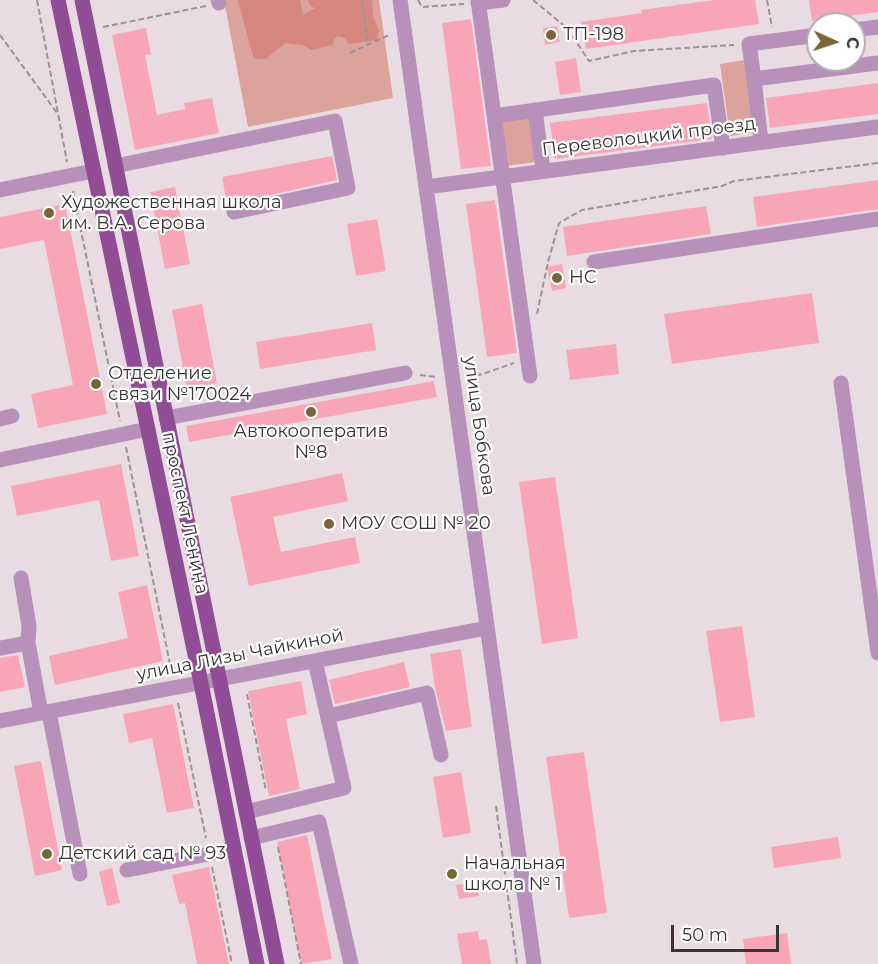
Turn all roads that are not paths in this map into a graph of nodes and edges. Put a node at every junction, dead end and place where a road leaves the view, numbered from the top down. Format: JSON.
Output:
{"nodes":[{"id":1,"x":58,"y":0,"type":"edge"},
{"id":2,"x":82,"y":0,"type":"edge"},
{"id":3,"x":400,"y":0,"type":"edge"},
{"id":4,"x":502,"y":0,"type":"edge"},
{"id":5,"x":478,"y":1,"type":"edge"},
{"id":6,"x":806,"y":37,"type":"edge"},
{"id":7,"x":878,"y":63,"type":"edge"},
{"id":8,"x":754,"y":79,"type":"junction"},
{"id":9,"x":535,"y":111,"type":"junction"},
{"id":10,"x":494,"y":116,"type":"junction"},
{"id":11,"x":878,"y":128,"type":"edge"},
{"id":12,"x":761,"y":142,"type":"junction"},
{"id":13,"x":723,"y":148,"type":"junction"},
{"id":14,"x":115,"y":166,"type":"junction"},
{"id":15,"x":543,"y":170,"type":"junction"},
{"id":16,"x":93,"y":171,"type":"junction"},
{"id":17,"x":502,"y":177,"type":"junction"},
{"id":18,"x":426,"y":187,"type":"junction"},
{"id":19,"x":0,"y":190,"type":"edge"},
{"id":20,"x":234,"y":212,"type":"dead end"},
{"id":21,"x":878,"y":219,"type":"edge"},
{"id":22,"x":594,"y":262,"type":"dead end"},
{"id":23,"x":405,"y":373,"type":"dead end"},
{"id":24,"x":530,"y":376,"type":"dead end"},
{"id":25,"x":841,"y":383,"type":"dead end"},
{"id":26,"x":166,"y":418,"type":"junction"},
{"id":27,"x":148,"y":429,"type":"junction"},
{"id":28,"x":170,"y":436,"type":"junction"},
{"id":29,"x":0,"y":460,"type":"edge"},
{"id":30,"x":21,"y":578,"type":"dead end"},
{"id":31,"x":487,"y":628,"type":"junction"},
{"id":32,"x":28,"y":643,"type":"junction"},
{"id":33,"x":0,"y":648,"type":"edge"},
{"id":34,"x":878,"y":653,"type":"edge"},
{"id":35,"x":315,"y":661,"type":"junction"},
{"id":36,"x":219,"y":679,"type":"junction"},
{"id":37,"x":201,"y":683,"type":"junction"},
{"id":38,"x":45,"y":712,"type":"junction"},
{"id":39,"x":328,"y":716,"type":"junction"},
{"id":40,"x":0,"y":721,"type":"edge"},
{"id":41,"x":441,"y":755,"type":"dead end"},
{"id":42,"x":246,"y":812,"type":"junction"},
{"id":43,"x":251,"y":838,"type":"junction"},
{"id":44,"x":234,"y":849,"type":"junction"},
{"id":45,"x":128,"y":870,"type":"dead end"},
{"id":46,"x":80,"y":874,"type":"dead end"},
{"id":47,"x":257,"y":964,"type":"edge"},
{"id":48,"x":277,"y":964,"type":"edge"},
{"id":49,"x":351,"y":964,"type":"edge"},
{"id":50,"x":534,"y":964,"type":"edge"}],
"edges":[{"from":1,"to":16,"type":"main road","name":"проспект Ленина"},
{"from":2,"to":14,"type":"main road","name":"проспект Ленина"},
{"from":3,"to":18,"type":"street","name":"улица Бобкова"},
{"from":4,"to":5,"type":"street"},
{"from":5,"to":10,"type":"street"},
{"from":6,"to":8,"type":"street"},
{"from":7,"to":8,"type":"street"},
{"from":8,"to":12,"type":"street"},
{"from":9,"to":10,"type":"street"},
{"from":9,"to":13,"type":"street"},
{"from":9,"to":15,"type":"street"},
{"from":10,"to":17,"type":"street"},
{"from":11,"to":12,"type":"street","name":"Переволоцкий проезд"},
{"from":12,"to":13,"type":"street","name":"Переволоцкий проезд"},
{"from":13,"to":15,"type":"street","name":"Переволоцкий проезд"},
{"from":14,"to":20,"type":"street"},
{"from":14,"to":26,"type":"main road","name":"проспект Ленина"},
{"from":15,"to":17,"type":"street","name":"Переволоцкий проезд"},
{"from":16,"to":19,"type":"street"},
{"from":16,"to":27,"type":"main road","name":"проспект Ленина"},
{"from":17,"to":18,"type":"street","name":"Переволоцкий проезд"},
{"from":17,"to":24,"type":"street"},
{"from":18,"to":31,"type":"street","name":"улица Бобкова"},
{"from":21,"to":22,"type":"street"},
{"from":23,"to":26,"type":"street"},
{"from":25,"to":34,"type":"street"},
{"from":26,"to":28,"type":"main road","name":"проспект Ленина"},
{"from":27,"to":28,"type":"main road"},
{"from":27,"to":29,"type":"street"},
{"from":27,"to":37,"type":"main road","name":"проспект Ленина"},
{"from":28,"to":36,"type":"main road","name":"проспект Ленина"},
{"from":30,"to":32,"type":"street"},
{"from":31,"to":35,"type":"street","name":"улица Лизы Чайкиной"},
{"from":31,"to":50,"type":"street","name":"улица Бобкова"},
{"from":32,"to":33,"type":"street"},
{"from":32,"to":38,"type":"street"},
{"from":35,"to":36,"type":"street","name":"улица Лизы Чайкиной"},
{"from":35,"to":39,"type":"street"},
{"from":36,"to":37,"type":"street","name":"улица Лизы Чайкиной"},
{"from":36,"to":42,"type":"main road","name":"проспект Ленина"},
{"from":37,"to":38,"type":"street","name":"улица Лизы Чайкиной"},
{"from":37,"to":44,"type":"main road","name":"проспект Ленина"},
{"from":38,"to":40,"type":"street","name":"улица Лизы Чайкиной"},
{"from":38,"to":46,"type":"street"},
{"from":39,"to":41,"type":"street"},
{"from":39,"to":42,"type":"street"},
{"from":42,"to":43,"type":"main road","name":"проспект Ленина"},
{"from":43,"to":48,"type":"main road","name":"проспект Ленина"},
{"from":43,"to":49,"type":"street"},
{"from":44,"to":45,"type":"street"},
{"from":44,"to":47,"type":"main road","name":"проспект Ленина"}]}
